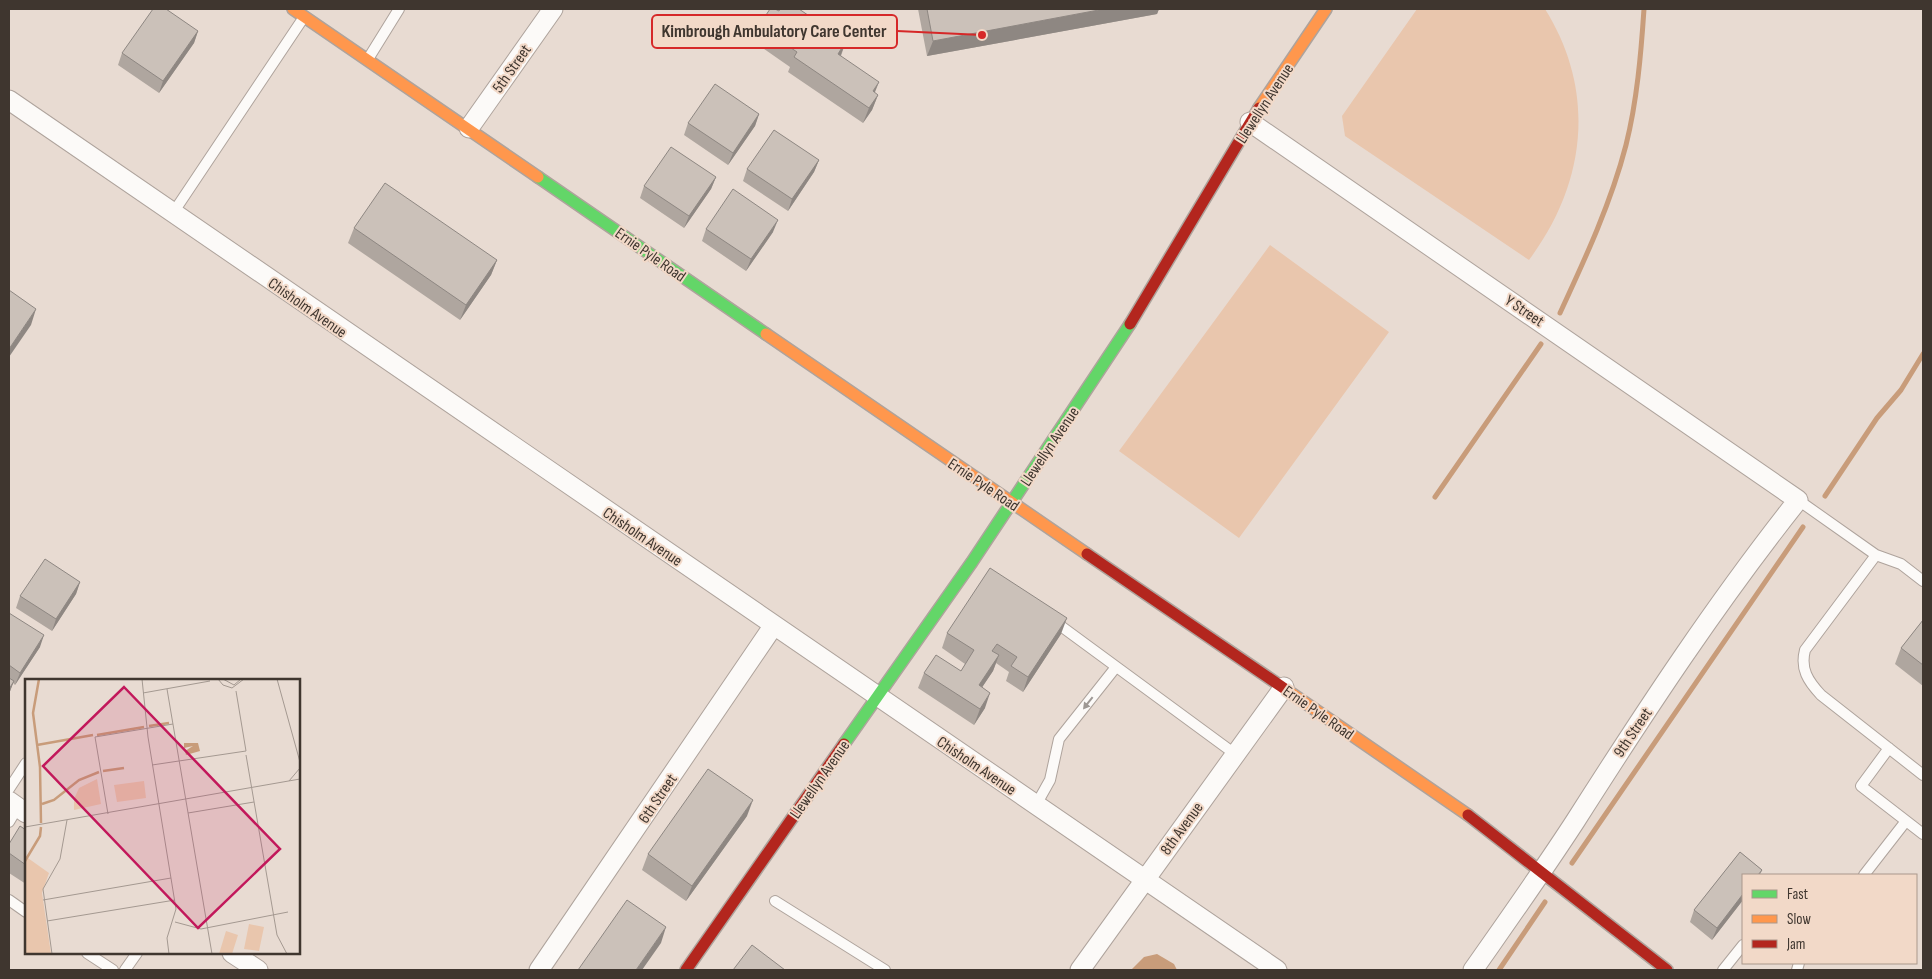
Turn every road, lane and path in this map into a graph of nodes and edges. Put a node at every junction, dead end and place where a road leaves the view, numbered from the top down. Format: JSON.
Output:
{"nodes":[{"id":1,"x":293,"y":9,"type":"edge"},
{"id":2,"x":399,"y":9,"type":"edge"},
{"id":3,"x":553,"y":9,"type":"edge"},
{"id":4,"x":1326,"y":9,"type":"edge"},
{"id":5,"x":313,"y":16,"type":"edge"},
{"id":6,"x":367,"y":59,"type":"junction"},
{"id":7,"x":9,"y":100,"type":"edge"},
{"id":8,"x":1250,"y":122,"type":"junction"},
{"id":9,"x":469,"y":128,"type":"junction"},
{"id":10,"x":173,"y":214,"type":"junction"},
{"id":11,"x":1798,"y":500,"type":"junction"},
{"id":12,"x":1011,"y":502,"type":"junction"},
{"id":13,"x":1876,"y":554,"type":"junction"},
{"id":14,"x":972,"y":562,"type":"junction"},
{"id":15,"x":984,"y":570,"type":"dead end"},
{"id":16,"x":1923,"y":581,"type":"edge"},
{"id":17,"x":1045,"y":615,"type":"edge"},
{"id":18,"x":774,"y":625,"type":"junction"},
{"id":19,"x":1116,"y":667,"type":"junction"},
{"id":20,"x":1284,"y":687,"type":"junction"},
{"id":21,"x":876,"y":696,"type":"junction"},
{"id":22,"x":1889,"y":748,"type":"junction"},
{"id":23,"x":1235,"y":754,"type":"junction"},
{"id":24,"x":25,"y":765,"type":"edge"},
{"id":25,"x":1923,"y":775,"type":"edge"},
{"id":26,"x":9,"y":789,"type":"edge"},
{"id":27,"x":1036,"y":805,"type":"junction"},
{"id":28,"x":1906,"y":821,"type":"junction"},
{"id":29,"x":1923,"y":834,"type":"edge"},
{"id":30,"x":1542,"y":870,"type":"junction"},
{"id":31,"x":1865,"y":874,"type":"edge"},
{"id":32,"x":1144,"y":878,"type":"junction"},
{"id":33,"x":9,"y":900,"type":"edge"},
{"id":34,"x":775,"y":901,"type":"dead end"},
{"id":35,"x":25,"y":911,"type":"edge"},
{"id":36,"x":1742,"y":946,"type":"edge"},
{"id":37,"x":89,"y":954,"type":"edge"},
{"id":38,"x":136,"y":954,"type":"edge"},
{"id":39,"x":234,"y":954,"type":"edge"},
{"id":40,"x":113,"y":970,"type":"edge"},
{"id":41,"x":126,"y":970,"type":"edge"},
{"id":42,"x":258,"y":970,"type":"edge"},
{"id":43,"x":539,"y":970,"type":"edge"},
{"id":44,"x":686,"y":970,"type":"edge"},
{"id":45,"x":885,"y":970,"type":"edge"},
{"id":46,"x":1080,"y":970,"type":"edge"},
{"id":47,"x":1278,"y":970,"type":"edge"},
{"id":48,"x":1474,"y":970,"type":"edge"},
{"id":49,"x":1667,"y":970,"type":"edge"},
{"id":50,"x":1723,"y":970,"type":"edge"}],
"edges":[{"from":1,"to":5,"type":"street","name":"Ernie Pyle Road"},
{"from":2,"to":6,"type":"lane"},
{"from":3,"to":9,"type":"street","name":"5th Street"},
{"from":4,"to":8,"type":"street","name":"Llewellyn Avenue"},
{"from":5,"to":6,"type":"street","name":"Ernie Pyle Road"},
{"from":5,"to":10,"type":"lane"},
{"from":6,"to":9,"type":"street","name":"Ernie Pyle Road"},
{"from":7,"to":10,"type":"street","name":"Chisholm Avenue"},
{"from":8,"to":11,"type":"street","name":"Y Street"},
{"from":8,"to":12,"type":"street","name":"Llewellyn Avenue"},
{"from":9,"to":12,"type":"street","name":"Ernie Pyle Road"},
{"from":10,"to":18,"type":"street","name":"Chisholm Avenue"},
{"from":11,"to":13,"type":"lane"},
{"from":11,"to":30,"type":"street","name":"9th Street"},
{"from":12,"to":14,"type":"street","name":"Llewellyn Avenue"},
{"from":12,"to":20,"type":"street","name":"Ernie Pyle Road"},
{"from":13,"to":16,"type":"lane"},
{"from":13,"to":22,"type":"lane"},
{"from":14,"to":15,"type":"lane"},
{"from":14,"to":21,"type":"street","name":"Llewellyn Avenue"},
{"from":17,"to":19,"type":"lane"},
{"from":18,"to":21,"type":"street","name":"Chisholm Avenue"},
{"from":18,"to":43,"type":"street","name":"6th Street"},
{"from":19,"to":23,"type":"lane"},
{"from":19,"to":27,"type":"lane","one_way":true},
{"from":20,"to":23,"type":"street","name":"8th Avenue"},
{"from":20,"to":30,"type":"street","name":"Ernie Pyle Road"},
{"from":21,"to":27,"type":"street","name":"Chisholm Avenue"},
{"from":21,"to":44,"type":"street","name":"Llewellyn Avenue"},
{"from":22,"to":25,"type":"lane"},
{"from":22,"to":28,"type":"lane"},
{"from":23,"to":32,"type":"street","name":"8th Avenue"},
{"from":24,"to":26,"type":"lane"},
{"from":27,"to":32,"type":"street","name":"Chisholm Avenue"},
{"from":28,"to":29,"type":"lane"},
{"from":28,"to":31,"type":"lane"},
{"from":30,"to":48,"type":"street","name":"9th Street"},
{"from":30,"to":49,"type":"street","name":"Ernie Pyle Road"},
{"from":32,"to":46,"type":"street","name":"8th Avenue"},
{"from":32,"to":47,"type":"street","name":"Chisholm Avenue"},
{"from":33,"to":35,"type":"lane"},
{"from":34,"to":45,"type":"lane"},
{"from":36,"to":50,"type":"lane"},
{"from":37,"to":40,"type":"lane"},
{"from":38,"to":41,"type":"lane"},
{"from":39,"to":42,"type":"street"}]}
